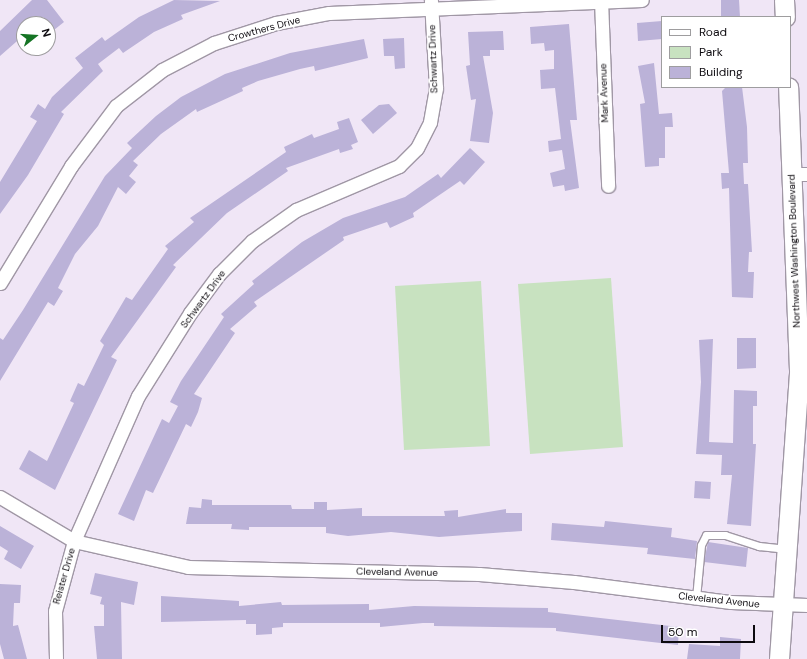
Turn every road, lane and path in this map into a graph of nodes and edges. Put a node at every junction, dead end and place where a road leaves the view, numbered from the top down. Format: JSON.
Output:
{"nodes":[{"id":1,"x":642,"y":0,"type":"edge"},
{"id":2,"x":784,"y":0,"type":"edge"},
{"id":3,"x":601,"y":1,"type":"edge"},
{"id":4,"x":431,"y":3,"type":"edge"},
{"id":5,"x":785,"y":16,"type":"edge"},
{"id":6,"x":788,"y":88,"type":"edge"},
{"id":7,"x":799,"y":174,"type":"edge"},
{"id":8,"x":608,"y":186,"type":"dead end"},
{"id":9,"x":0,"y":283,"type":"edge"},
{"id":10,"x":802,"y":425,"type":"edge"},
{"id":11,"x":0,"y":497,"type":"edge"},
{"id":12,"x":74,"y":541,"type":"junction"},
{"id":13,"x":789,"y":549,"type":"junction"},
{"id":14,"x":696,"y":598,"type":"junction"},
{"id":15,"x":807,"y":605,"type":"edge"},
{"id":16,"x":785,"y":606,"type":"junction"},
{"id":17,"x":56,"y":659,"type":"edge"},
{"id":18,"x":779,"y":659,"type":"edge"}],
"edges":[{"from":1,"to":3,"type":"street","name":"Crowthers Drive"},
{"from":2,"to":5,"type":"main road"},
{"from":3,"to":4,"type":"street","name":"Crowthers Drive"},
{"from":3,"to":8,"type":"street","name":"Mark Avenue"},
{"from":4,"to":9,"type":"street","name":"Crowthers Drive"},
{"from":4,"to":12,"type":"street","name":"Schwartz Drive"},
{"from":6,"to":7,"type":"main road","name":"Northwest Washington Boulevard"},
{"from":7,"to":10,"type":"main road","name":"Northwest Washington Boulevard"},
{"from":10,"to":13,"type":"main road","name":"Northwest Washington Boulevard"},
{"from":11,"to":12,"type":"street","name":"Cleveland Avenue"},
{"from":12,"to":14,"type":"street","name":"Cleveland Avenue"},
{"from":12,"to":17,"type":"street","name":"Reister Drive"},
{"from":13,"to":14,"type":"lane"},
{"from":13,"to":16,"type":"main road","name":"Northwest Washington Boulevard"},
{"from":14,"to":16,"type":"street","name":"Cleveland Avenue"},
{"from":15,"to":16,"type":"street","name":"Cleveland Avenue"},
{"from":16,"to":18,"type":"main road","name":"Northwest Washington Boulevard"}]}
